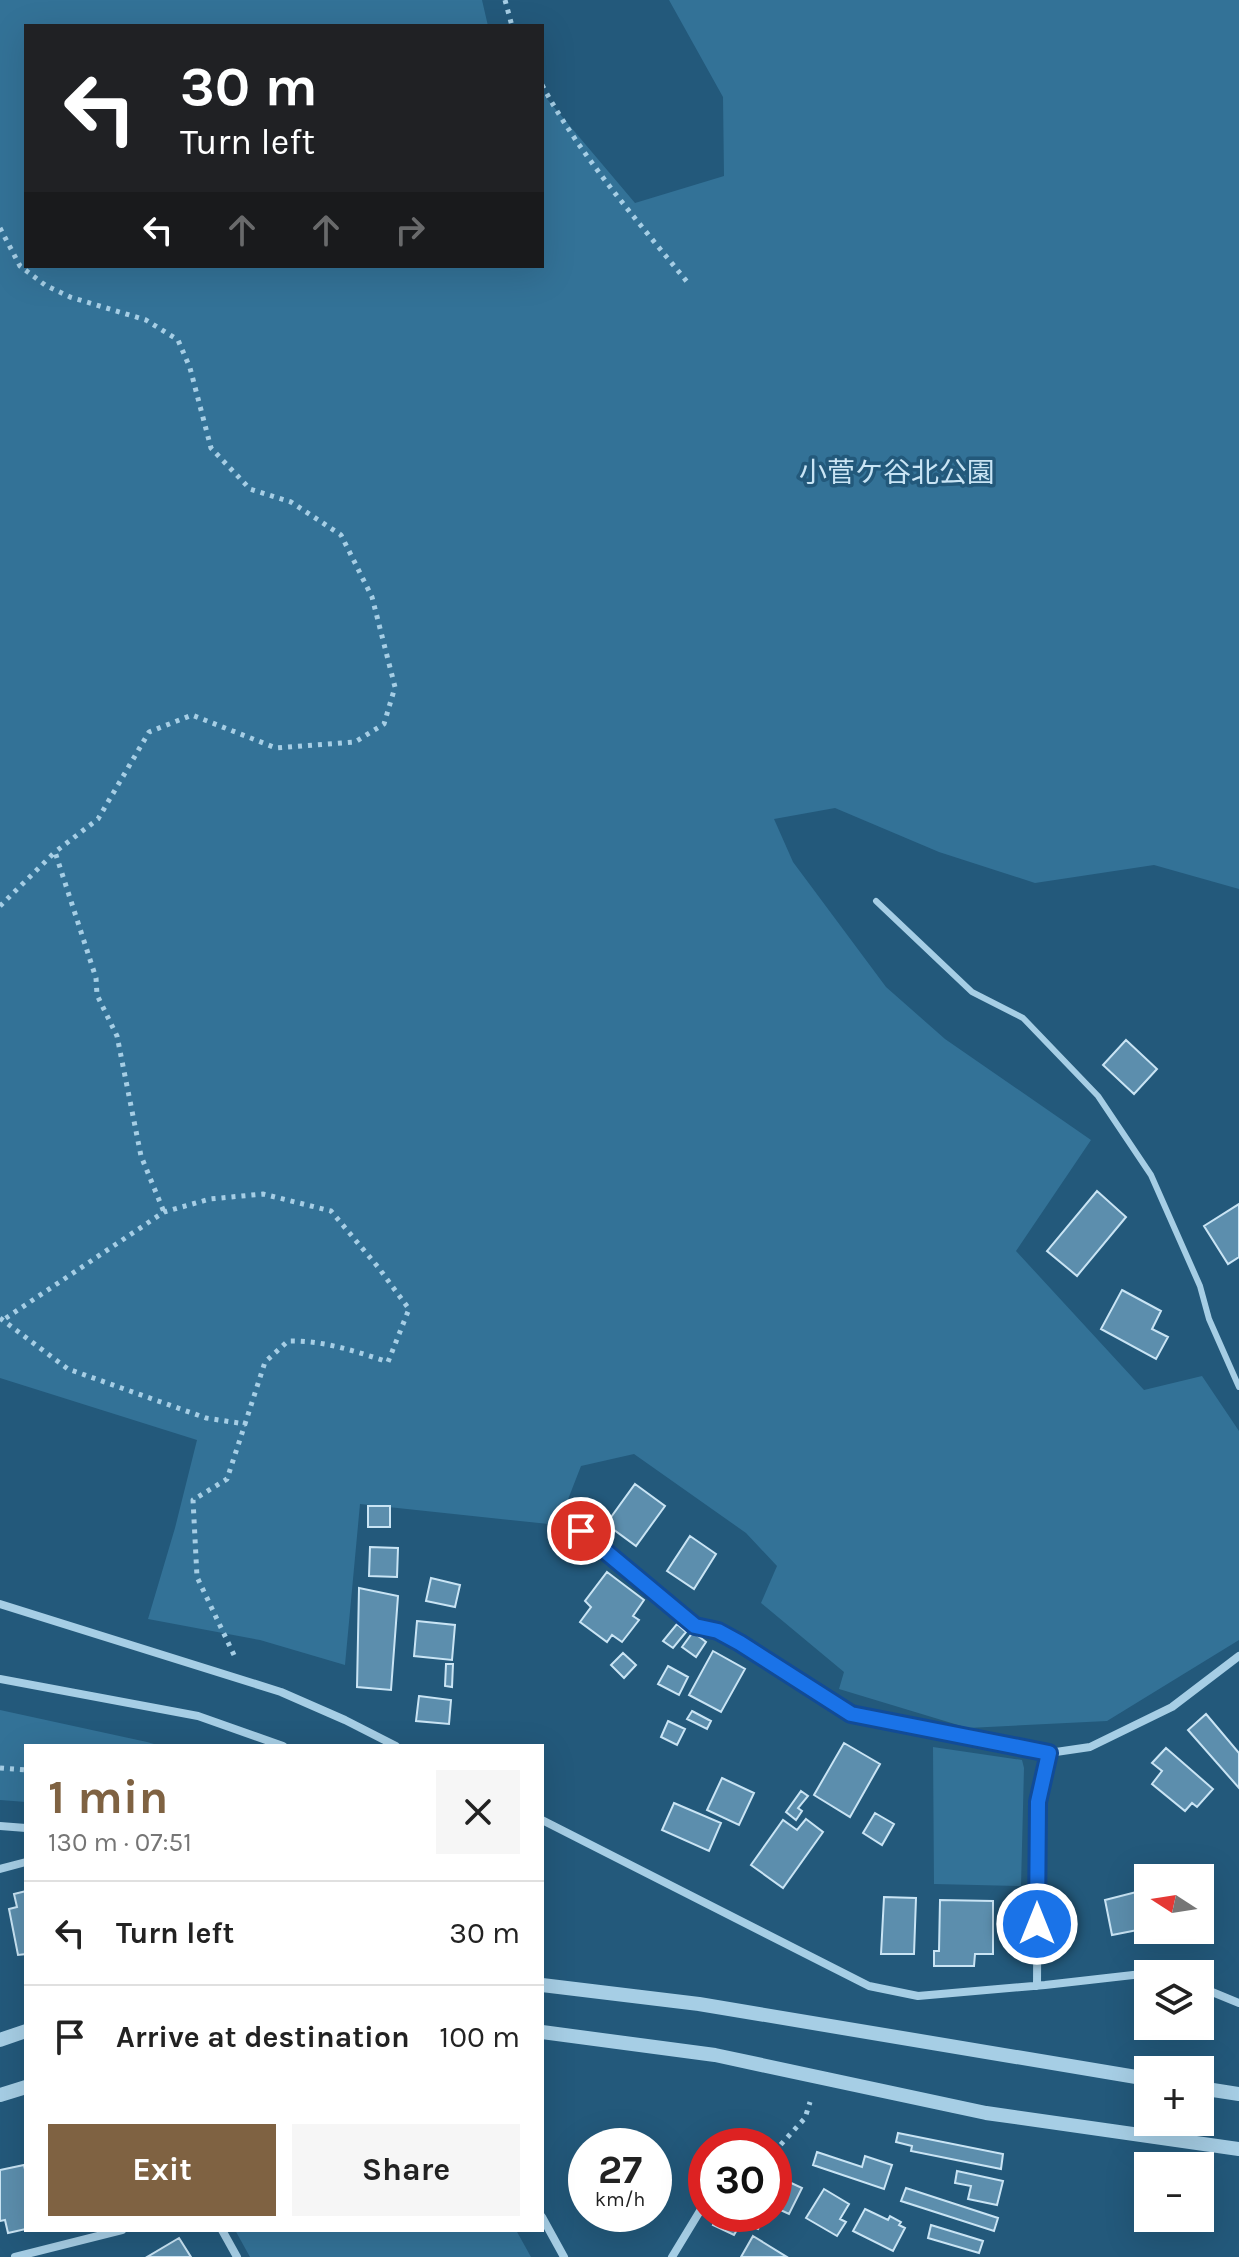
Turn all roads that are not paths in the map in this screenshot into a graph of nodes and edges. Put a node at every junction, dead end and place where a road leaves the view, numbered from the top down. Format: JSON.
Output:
{"nodes":[{"id":1,"x":876,"y":901,"type":"dead end"},
{"id":2,"x":1239,"y":1387,"type":"edge"},
{"id":3,"x":581,"y":1531,"type":"dead end"},
{"id":4,"x":0,"y":1604,"type":"edge"},
{"id":5,"x":1239,"y":1656,"type":"edge"},
{"id":6,"x":0,"y":1679,"type":"edge"},
{"id":7,"x":277,"y":1744,"type":"edge"},
{"id":8,"x":392,"y":1744,"type":"edge"},
{"id":9,"x":1049,"y":1753,"type":"junction"},
{"id":10,"x":544,"y":1821,"type":"edge"},
{"id":11,"x":0,"y":1826,"type":"edge"},
{"id":12,"x":24,"y":1828,"type":"edge"},
{"id":13,"x":24,"y":1863,"type":"edge"},
{"id":14,"x":0,"y":1869,"type":"edge"},
{"id":15,"x":1134,"y":1975,"type":"edge"},
{"id":16,"x":544,"y":1985,"type":"edge"},
{"id":17,"x":1037,"y":1986,"type":"junction"},
{"id":18,"x":1214,"y":1993,"type":"edge"},
{"id":19,"x":1239,"y":2003,"type":"edge"},
{"id":20,"x":24,"y":2032,"type":"edge"},
{"id":21,"x":544,"y":2032,"type":"edge"},
{"id":22,"x":0,"y":2040,"type":"edge"},
{"id":23,"x":1134,"y":2077,"type":"edge"},
{"id":24,"x":24,"y":2088,"type":"edge"},
{"id":25,"x":1214,"y":2090,"type":"edge"},
{"id":26,"x":1239,"y":2094,"type":"edge"},
{"id":27,"x":0,"y":2095,"type":"edge"},
{"id":28,"x":1239,"y":2149,"type":"edge"},
{"id":29,"x":544,"y":2221,"type":"edge"},
{"id":30,"x":688,"y":2231,"type":"edge"},
{"id":31,"x":115,"y":2232,"type":"edge"},
{"id":32,"x":223,"y":2232,"type":"edge"},
{"id":33,"x":30,"y":2256,"type":"edge"},
{"id":34,"x":15,"y":2257,"type":"edge"},
{"id":35,"x":237,"y":2257,"type":"edge"},
{"id":36,"x":564,"y":2257,"type":"edge"},
{"id":37,"x":672,"y":2257,"type":"edge"}],
"edges":[{"from":1,"to":2,"type":"lane"},
{"from":3,"to":9,"type":"lane"},
{"from":4,"to":8,"type":"street"},
{"from":5,"to":9,"type":"street"},
{"from":6,"to":7,"type":"street"},
{"from":9,"to":17,"type":"street"},
{"from":10,"to":17,"type":"street"},
{"from":11,"to":12,"type":"street"},
{"from":13,"to":14,"type":"street"},
{"from":15,"to":17,"type":"street"},
{"from":16,"to":23,"type":"street"},
{"from":18,"to":19,"type":"street"},
{"from":20,"to":22,"type":"street"},
{"from":21,"to":28,"type":"street"},
{"from":24,"to":27,"type":"street"},
{"from":25,"to":26,"type":"street"},
{"from":29,"to":36,"type":"street"},
{"from":30,"to":37,"type":"street"},
{"from":31,"to":33,"type":"street"},
{"from":32,"to":35,"type":"street"},
{"from":33,"to":34,"type":"street"}]}
